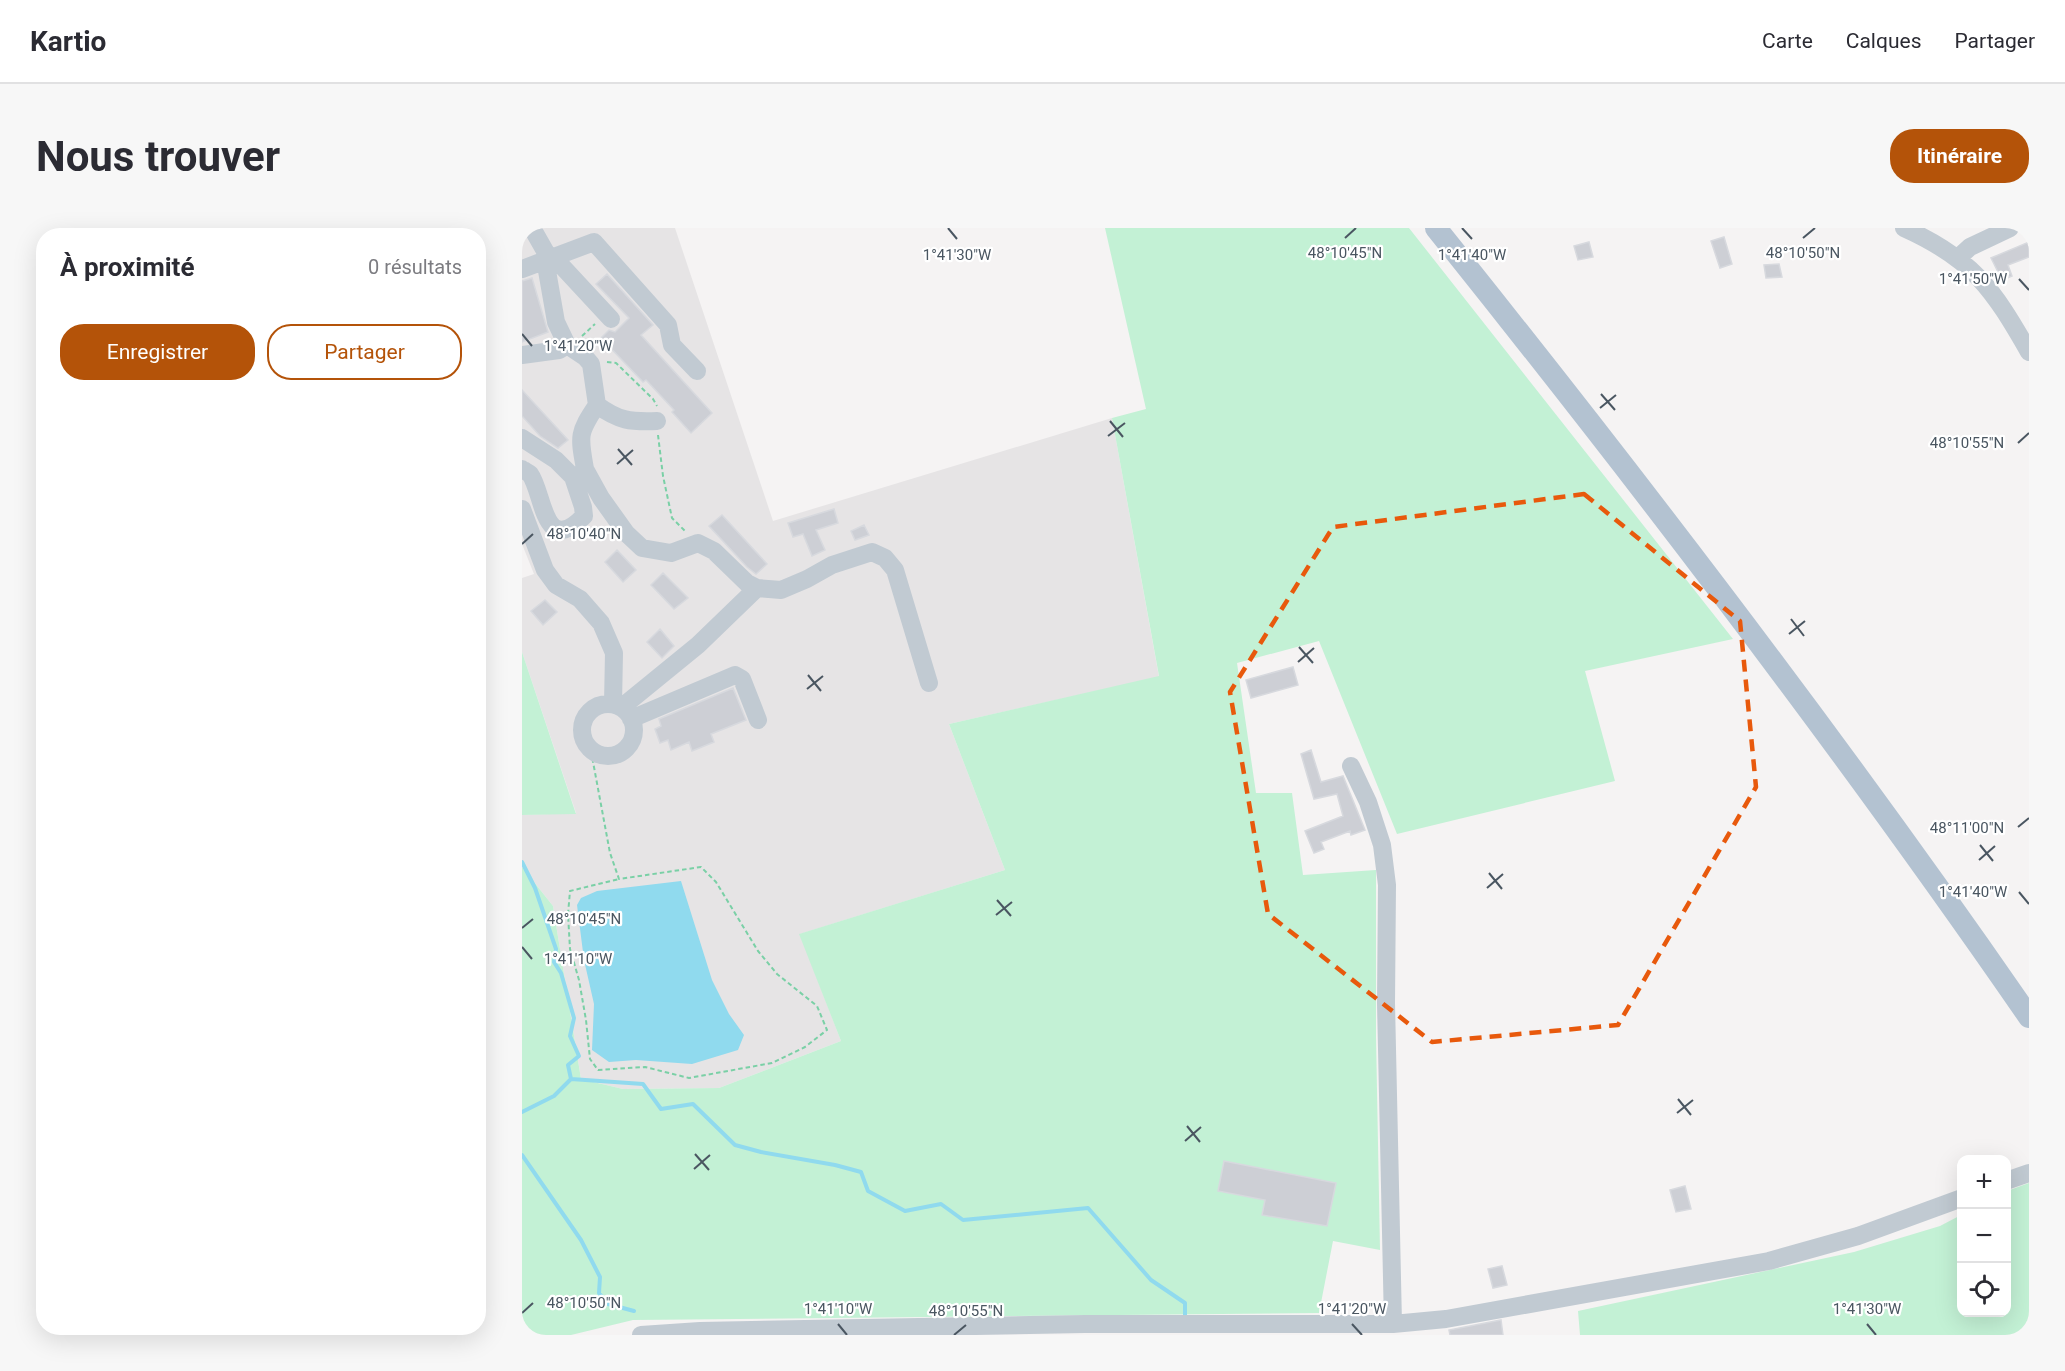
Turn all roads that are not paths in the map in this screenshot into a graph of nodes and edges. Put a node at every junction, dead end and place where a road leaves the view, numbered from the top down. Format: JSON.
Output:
{"nodes":[{"id":1,"x":532,"y":228,"type":"edge"},
{"id":2,"x":1436,"y":228,"type":"edge"},
{"id":3,"x":1904,"y":228,"type":"edge"},
{"id":4,"x":2010,"y":228,"type":"edge"},
{"id":5,"x":549,"y":258,"type":"junction"},
{"id":6,"x":1958,"y":258,"type":"junction"},
{"id":7,"x":522,"y":269,"type":"edge"},
{"id":8,"x":608,"y":316,"type":"road end"},
{"id":9,"x":569,"y":346,"type":"junction"},
{"id":10,"x":2029,"y":352,"type":"edge"},
{"id":11,"x":522,"y":355,"type":"edge"},
{"id":12,"x":697,"y":371,"type":"dead end"},
{"id":13,"x":597,"y":405,"type":"junction"},
{"id":14,"x":657,"y":421,"type":"road end"},
{"id":15,"x":522,"y":438,"type":"edge"},
{"id":16,"x":522,"y":469,"type":"edge"},
{"id":17,"x":579,"y":473,"type":"junction"},
{"id":18,"x":522,"y":509,"type":"edge"},
{"id":19,"x":757,"y":588,"type":"junction"},
{"id":20,"x":929,"y":683,"type":"dead end"},
{"id":21,"x":622,"y":710,"type":"junction"},
{"id":22,"x":758,"y":720,"type":"dead end"},
{"id":23,"x":1351,"y":765,"type":"dead end"},
{"id":24,"x":2029,"y":1017,"type":"edge"},
{"id":25,"x":2029,"y":1173,"type":"edge"},
{"id":26,"x":2011,"y":1180,"type":"edge"},
{"id":27,"x":1957,"y":1200,"type":"edge"},
{"id":28,"x":1393,"y":1324,"type":"junction"},
{"id":29,"x":1087,"y":1330,"type":"edge"},
{"id":30,"x":641,"y":1335,"type":"edge"}],
"edges":[{"from":1,"to":5,"type":"street"},
{"from":2,"to":24,"type":"main road"},
{"from":3,"to":6,"type":"street"},
{"from":4,"to":6,"type":"street"},
{"from":5,"to":7,"type":"street"},
{"from":5,"to":8,"type":"street"},
{"from":5,"to":9,"type":"street"},
{"from":5,"to":12,"type":"street"},
{"from":6,"to":10,"type":"street"},
{"from":9,"to":11,"type":"street"},
{"from":9,"to":13,"type":"street"},
{"from":13,"to":14,"type":"street"},
{"from":13,"to":17,"type":"street"},
{"from":15,"to":17,"type":"street"},
{"from":16,"to":17,"type":"street"},
{"from":17,"to":19,"type":"street"},
{"from":18,"to":21,"type":"street"},
{"from":19,"to":20,"type":"street"},
{"from":19,"to":21,"type":"street"},
{"from":21,"to":21,"type":"street"},
{"from":21,"to":22,"type":"street"},
{"from":23,"to":28,"type":"street"},
{"from":25,"to":26,"type":"street"},
{"from":27,"to":28,"type":"street"},
{"from":28,"to":29,"type":"street"},
{"from":29,"to":30,"type":"street"}]}
